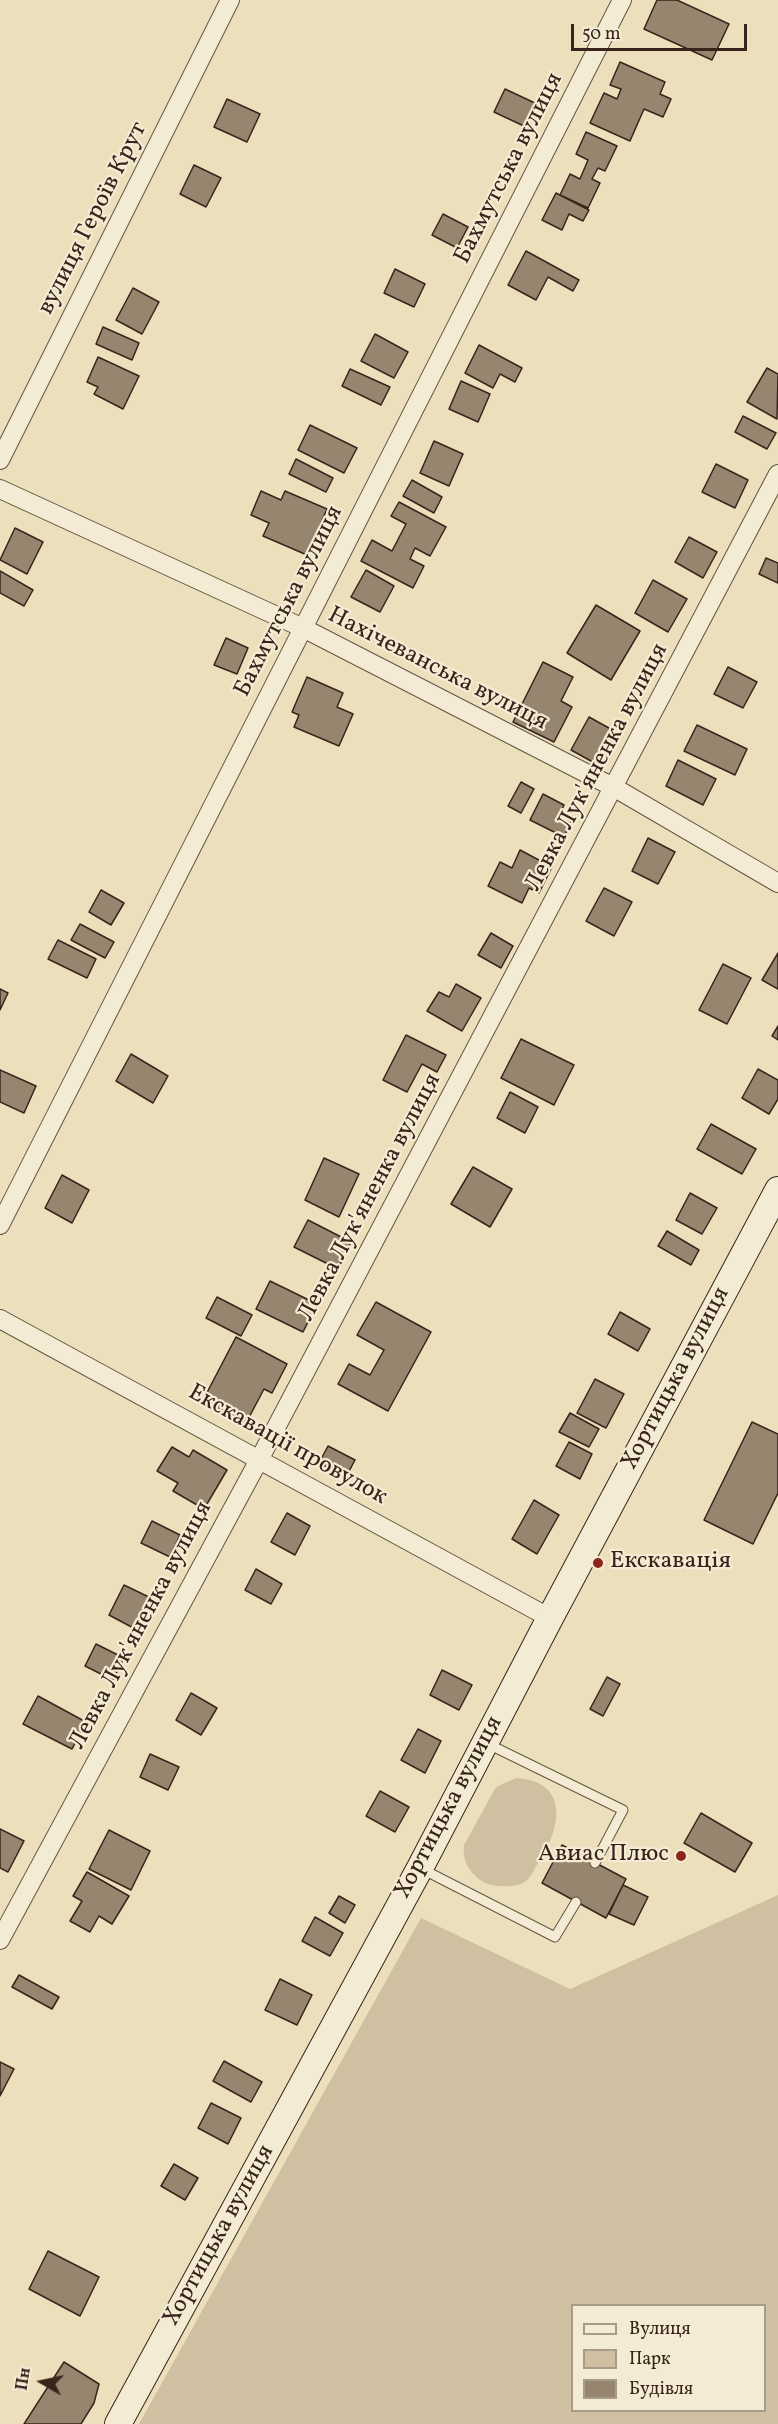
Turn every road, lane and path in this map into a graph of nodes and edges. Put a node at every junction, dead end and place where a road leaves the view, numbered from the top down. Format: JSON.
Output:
{"nodes":[{"id":1,"x":230,"y":0,"type":"edge"},
{"id":2,"x":622,"y":0,"type":"edge"},
{"id":3,"x":0,"y":460,"type":"edge"},
{"id":4,"x":778,"y":474,"type":"edge"},
{"id":5,"x":0,"y":489,"type":"edge"},
{"id":6,"x":303,"y":628,"type":"junction"},
{"id":7,"x":615,"y":788,"type":"junction"},
{"id":8,"x":778,"y":883,"type":"edge"},
{"id":9,"x":778,"y":1190,"type":"edge"},
{"id":10,"x":0,"y":1226,"type":"edge"},
{"id":11,"x":0,"y":1319,"type":"edge"},
{"id":12,"x":260,"y":1458,"type":"junction"},
{"id":13,"x":550,"y":1618,"type":"junction"},
{"id":14,"x":486,"y":1743,"type":"junction"},
{"id":15,"x":595,"y":1863,"type":"dead end"},
{"id":16,"x":420,"y":1868,"type":"junction"},
{"id":17,"x":576,"y":1902,"type":"dead end"},
{"id":18,"x":0,"y":1940,"type":"edge"},
{"id":19,"x":118,"y":2424,"type":"edge"}],
"edges":[{"from":1,"to":3,"type":"street","name":"вулиця Героїв Крут"},
{"from":2,"to":6,"type":"street","name":"Бахмутська вулиця"},
{"from":4,"to":7,"type":"street","name":"Левка Лук'яненка вулиця"},
{"from":5,"to":6,"type":"street","name":"Нахічеванська вулиця"},
{"from":6,"to":7,"type":"street","name":"Нахічеванська вулиця"},
{"from":6,"to":10,"type":"street","name":"Бахмутська вулиця"},
{"from":7,"to":8,"type":"street","name":"Нахічеванська вулиця"},
{"from":7,"to":12,"type":"street","name":"Левка Лук'яненка вулиця"},
{"from":9,"to":13,"type":"street","name":"Хортицька вулиця"},
{"from":11,"to":12,"type":"street","name":"Екскавації провулок"},
{"from":12,"to":13,"type":"street","name":"Екскавації провулок"},
{"from":12,"to":18,"type":"street","name":"Левка Лук'яненка вулиця"},
{"from":13,"to":14,"type":"street","name":"Хортицька вулиця"},
{"from":14,"to":15,"type":"lane"},
{"from":14,"to":16,"type":"street","name":"Хортицька вулиця"},
{"from":16,"to":17,"type":"lane"},
{"from":16,"to":19,"type":"street","name":"Хортицька вулиця"}]}
